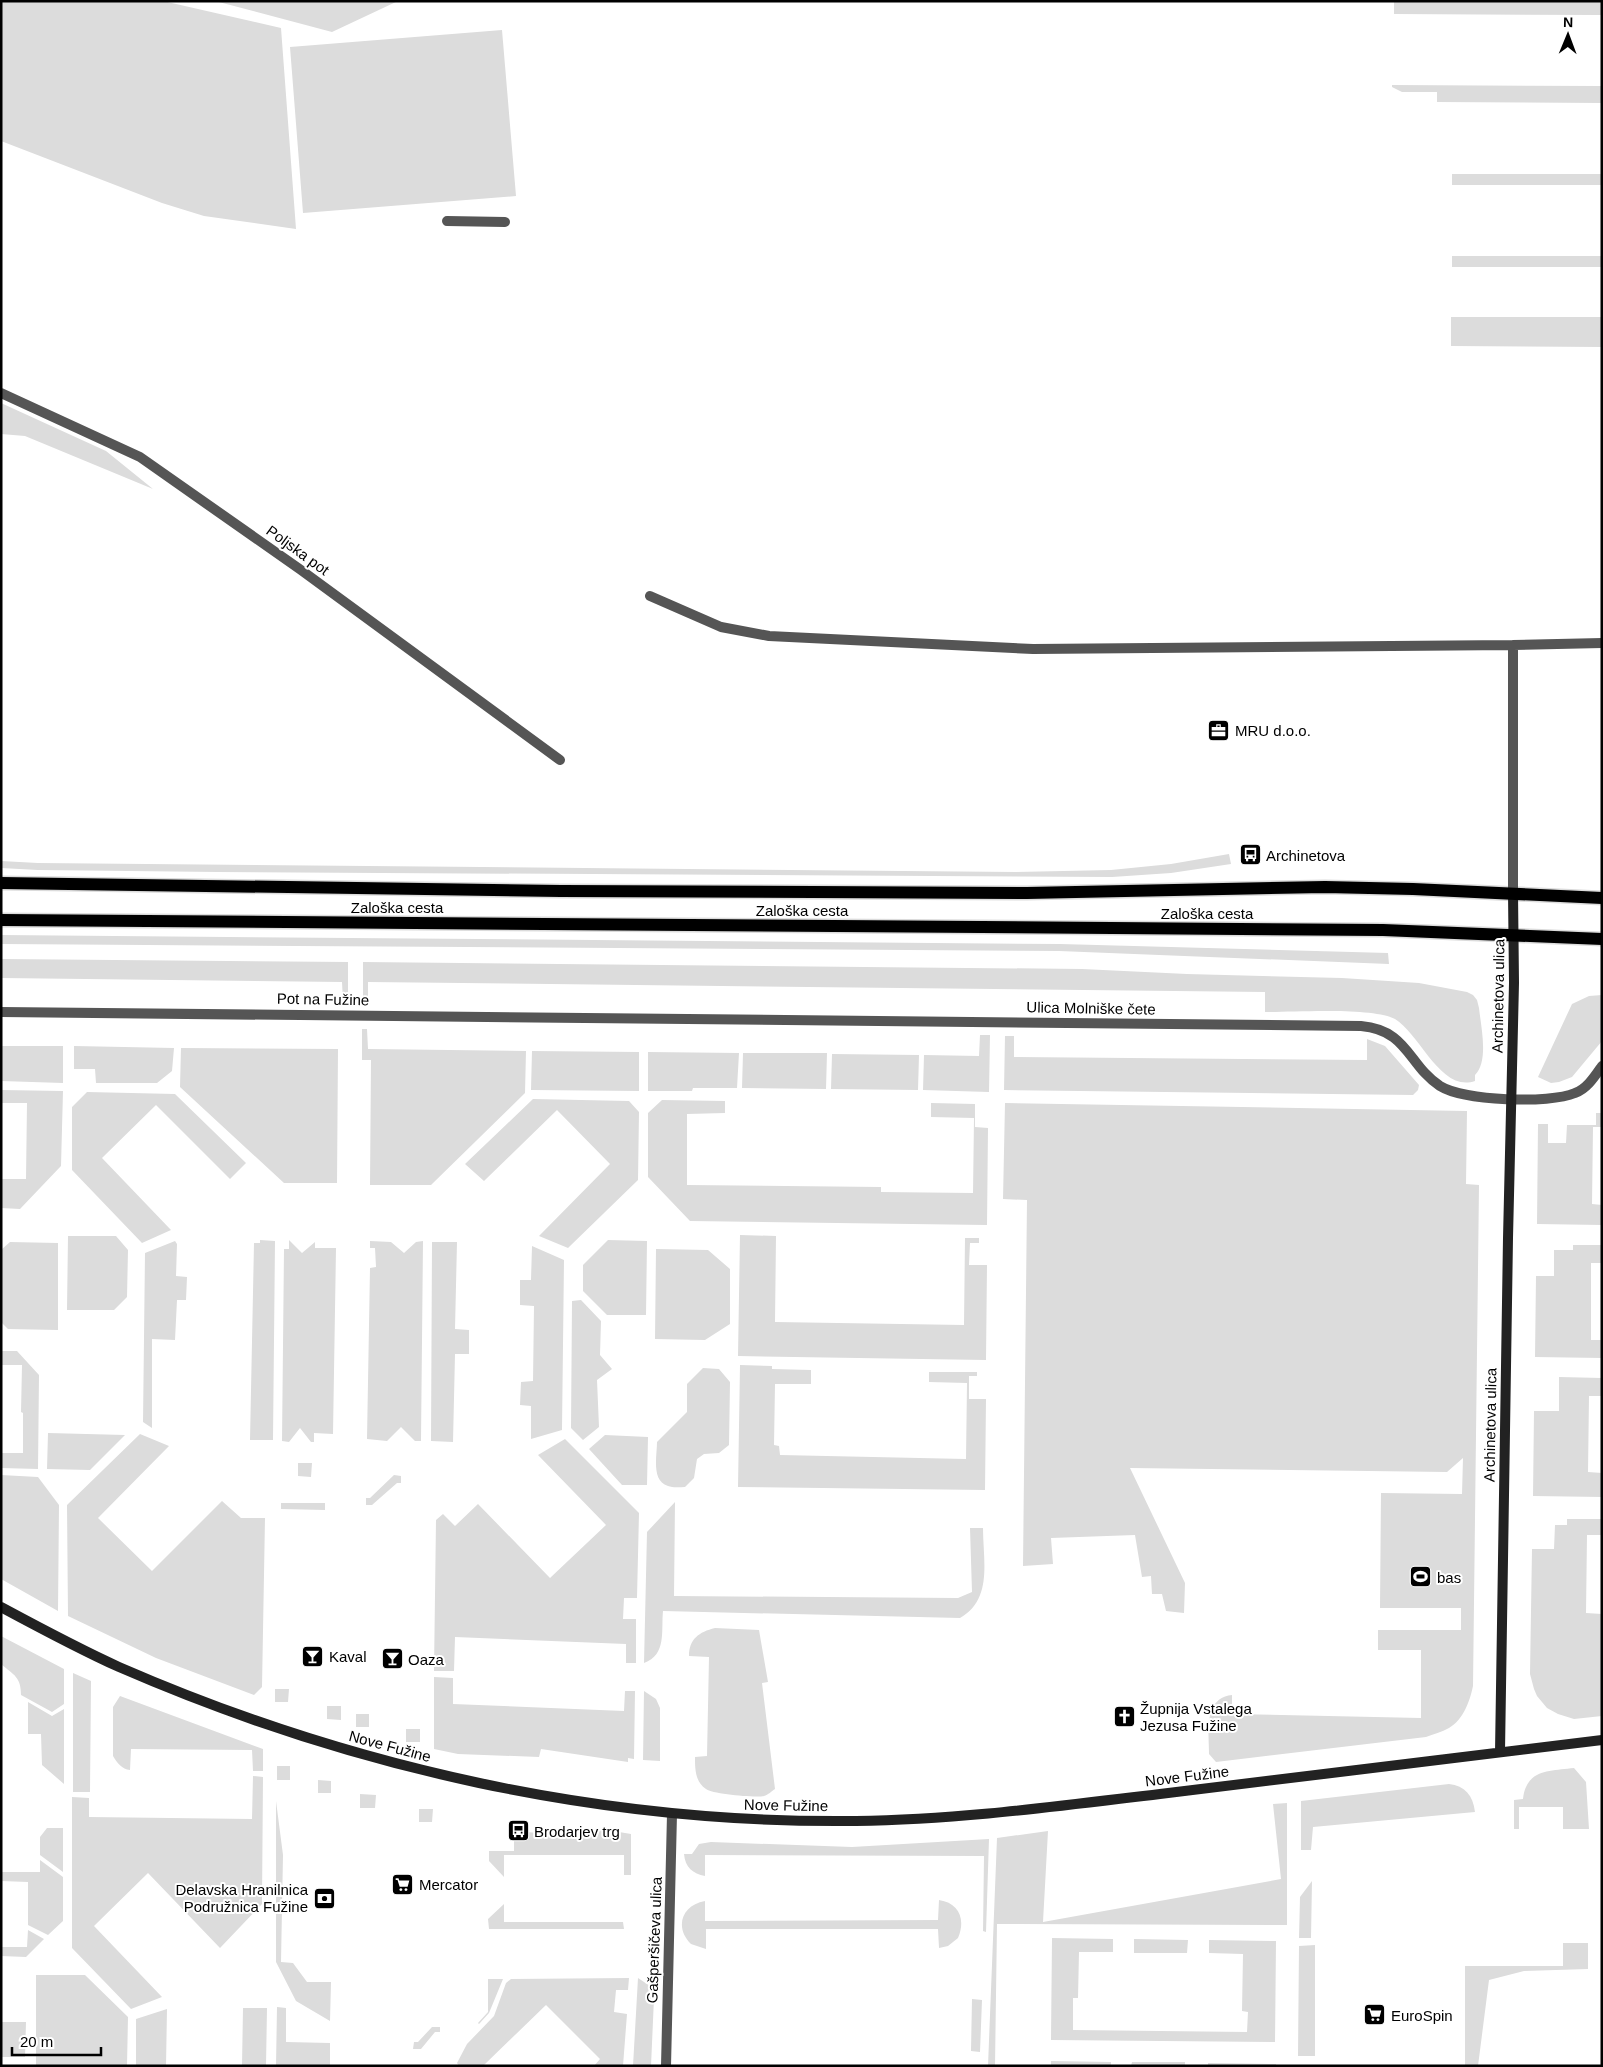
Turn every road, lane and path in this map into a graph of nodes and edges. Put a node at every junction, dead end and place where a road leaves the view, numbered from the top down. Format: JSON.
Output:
{"nodes":[{"id":1,"x":447,"y":221,"type":"dead end"},
{"id":2,"x":505,"y":222,"type":"dead end"},
{"id":3,"x":1,"y":393,"type":"edge"},
{"id":4,"x":650,"y":596,"type":"dead end"},
{"id":5,"x":1602,"y":643,"type":"edge"},
{"id":6,"x":1513,"y":646,"type":"junction"},
{"id":7,"x":560,"y":760,"type":"dead end"},
{"id":8,"x":1,"y":883,"type":"edge"},
{"id":9,"x":1513,"y":893,"type":"junction"},
{"id":10,"x":1602,"y":898,"type":"edge"},
{"id":11,"x":1,"y":920,"type":"edge"},
{"id":12,"x":1514,"y":934,"type":"junction"},
{"id":13,"x":1602,"y":939,"type":"edge"},
{"id":14,"x":1,"y":1012,"type":"edge"},
{"id":15,"x":645,"y":1018,"type":"joint"},
{"id":16,"x":1602,"y":1066,"type":"edge"},
{"id":17,"x":1511,"y":1099,"type":"junction"},
{"id":18,"x":1,"y":1607,"type":"edge"},
{"id":19,"x":1602,"y":1740,"type":"edge"},
{"id":20,"x":1500,"y":1752,"type":"junction"},
{"id":21,"x":672,"y":1814,"type":"junction"},
{"id":22,"x":666,"y":2066,"type":"edge"}],
"edges":[{"from":1,"to":2,"type":"street"},
{"from":3,"to":7,"type":"street","name":"Poljska pot"},
{"from":4,"to":6,"type":"street"},
{"from":5,"to":6,"type":"street"},
{"from":6,"to":9,"type":"street"},
{"from":8,"to":9,"type":"main road","name":"Zaloška cesta"},
{"from":9,"to":10,"type":"main road","name":"Zaloška cesta"},
{"from":9,"to":12,"type":"street","name":"Archinetova ulica"},
{"from":11,"to":12,"type":"main road","name":"Zaloška cesta"},
{"from":12,"to":13,"type":"main road","name":"Zaloška cesta"},
{"from":12,"to":17,"type":"street","name":"Archinetova ulica"},
{"from":14,"to":15,"type":"street","name":"Pot na Fužine"},
{"from":15,"to":17,"type":"street","name":"Ulica Molniške čete"},
{"from":16,"to":17,"type":"street"},
{"from":17,"to":20,"type":"street","name":"Archinetova ulica"},
{"from":18,"to":21,"type":"street","name":"Nove Fužine"},
{"from":19,"to":20,"type":"street","name":"Nove Fužine"},
{"from":20,"to":21,"type":"street","name":"Nove Fužine"},
{"from":21,"to":22,"type":"street","name":"Gašperšičeva ulica"}]}
